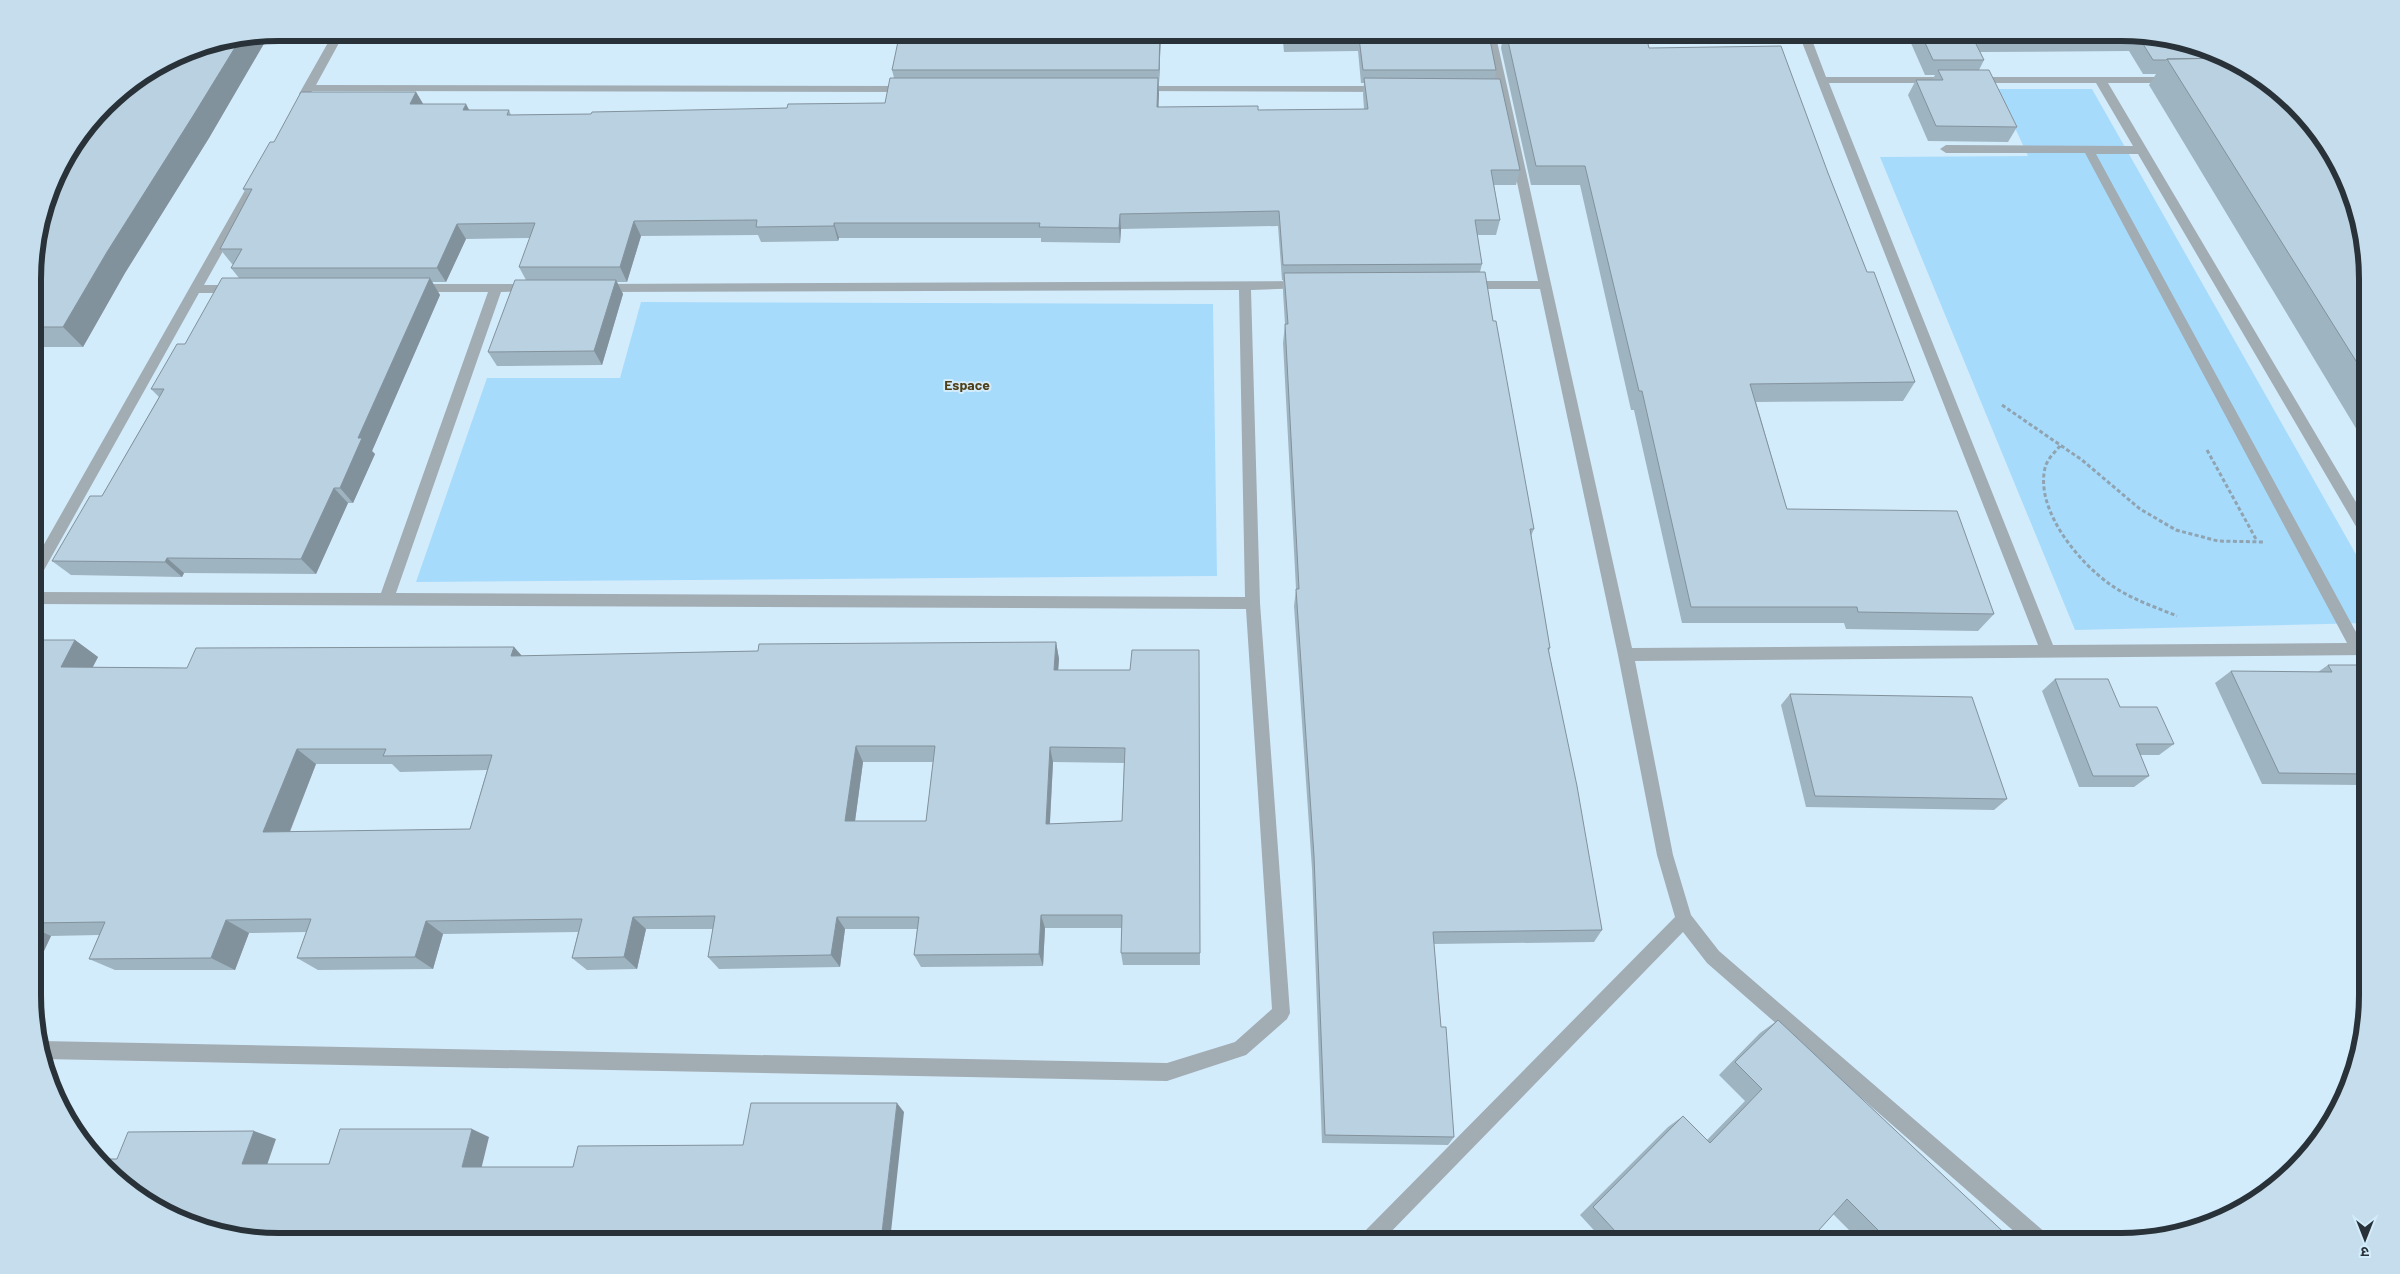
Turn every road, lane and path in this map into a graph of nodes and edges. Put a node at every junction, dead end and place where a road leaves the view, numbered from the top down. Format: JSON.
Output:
{"nodes":[{"id":1,"x":335,"y":41,"type":"edge"},
{"id":2,"x":1491,"y":41,"type":"edge"},
{"id":3,"x":1807,"y":41,"type":"edge"},
{"id":4,"x":1822,"y":80,"type":"junction"},
{"id":5,"x":2100,"y":80,"type":"junction"},
{"id":6,"x":2186,"y":80,"type":"edge"},
{"id":7,"x":309,"y":88,"type":"junction"},
{"id":8,"x":916,"y":89,"type":"edge"},
{"id":9,"x":1125,"y":89,"type":"edge"},
{"id":10,"x":1394,"y":89,"type":"edge"},
{"id":11,"x":299,"y":105,"type":"edge"},
{"id":12,"x":1946,"y":149,"type":"edge"},
{"id":13,"x":2088,"y":149,"type":"junction"},
{"id":14,"x":2140,"y":150,"type":"junction"},
{"id":15,"x":266,"y":163,"type":"edge"},
{"id":16,"x":1459,"y":285,"type":"edge"},
{"id":17,"x":1546,"y":285,"type":"junction"},
{"id":18,"x":1245,"y":286,"type":"junction"},
{"id":19,"x":1313,"y":286,"type":"edge"},
{"id":20,"x":408,"y":288,"type":"edge"},
{"id":21,"x":496,"y":288,"type":"junction"},
{"id":22,"x":546,"y":288,"type":"edge"},
{"id":23,"x":586,"y":288,"type":"edge"},
{"id":24,"x":195,"y":289,"type":"junction"},
{"id":25,"x":254,"y":289,"type":"edge"},
{"id":26,"x":2002,"y":405,"type":"dead end"},
{"id":27,"x":2060,"y":446,"type":"junction"},
{"id":28,"x":2207,"y":450,"type":"dead end"},
{"id":29,"x":2359,"y":519,"type":"edge"},
{"id":30,"x":2258,"y":541,"type":"junction"},
{"id":31,"x":2301,"y":542,"type":"junction"},
{"id":32,"x":41,"y":564,"type":"edge"},
{"id":33,"x":41,"y":598,"type":"edge"},
{"id":34,"x":386,"y":600,"type":"junction"},
{"id":35,"x":1253,"y":603,"type":"junction"},
{"id":36,"x":2359,"y":644,"type":"edge"},
{"id":37,"x":2359,"y":649,"type":"edge"},
{"id":38,"x":2210,"y":650,"type":"junction"},
{"id":39,"x":2048,"y":652,"type":"junction"},
{"id":40,"x":1626,"y":655,"type":"junction"},
{"id":41,"x":1684,"y":919,"type":"junction"},
{"id":42,"x":48,"y":1050,"type":"edge"},
{"id":43,"x":1377,"y":1233,"type":"edge"},
{"id":44,"x":2031,"y":1233,"type":"edge"}],
"edges":[{"from":1,"to":7,"type":"street"},
{"from":2,"to":17,"type":"street"},
{"from":3,"to":4,"type":"street"},
{"from":4,"to":5,"type":"street"},
{"from":4,"to":39,"type":"street"},
{"from":5,"to":6,"type":"street"},
{"from":5,"to":14,"type":"street"},
{"from":7,"to":8,"type":"street"},
{"from":7,"to":11,"type":"street"},
{"from":9,"to":10,"type":"street"},
{"from":12,"to":13,"type":"street"},
{"from":13,"to":14,"type":"street"},
{"from":13,"to":31,"type":"street"},
{"from":14,"to":29,"type":"street"},
{"from":15,"to":24,"type":"street"},
{"from":16,"to":17,"type":"street"},
{"from":17,"to":40,"type":"street"},
{"from":18,"to":19,"type":"street"},
{"from":18,"to":23,"type":"street"},
{"from":18,"to":35,"type":"street"},
{"from":20,"to":21,"type":"street"},
{"from":21,"to":22,"type":"street"},
{"from":21,"to":34,"type":"street"},
{"from":24,"to":25,"type":"street"},
{"from":24,"to":32,"type":"street"},
{"from":26,"to":27,"type":"path"},
{"from":27,"to":30,"type":"path"},
{"from":27,"to":38,"type":"path"},
{"from":28,"to":30,"type":"path"},
{"from":30,"to":31,"type":"path"},
{"from":31,"to":36,"type":"street"},
{"from":33,"to":34,"type":"street"},
{"from":34,"to":35,"type":"street"},
{"from":35,"to":42,"type":"street"},
{"from":37,"to":38,"type":"street"},
{"from":38,"to":39,"type":"street"},
{"from":39,"to":40,"type":"street"},
{"from":40,"to":41,"type":"street"},
{"from":41,"to":43,"type":"street"},
{"from":41,"to":44,"type":"street"}]}
